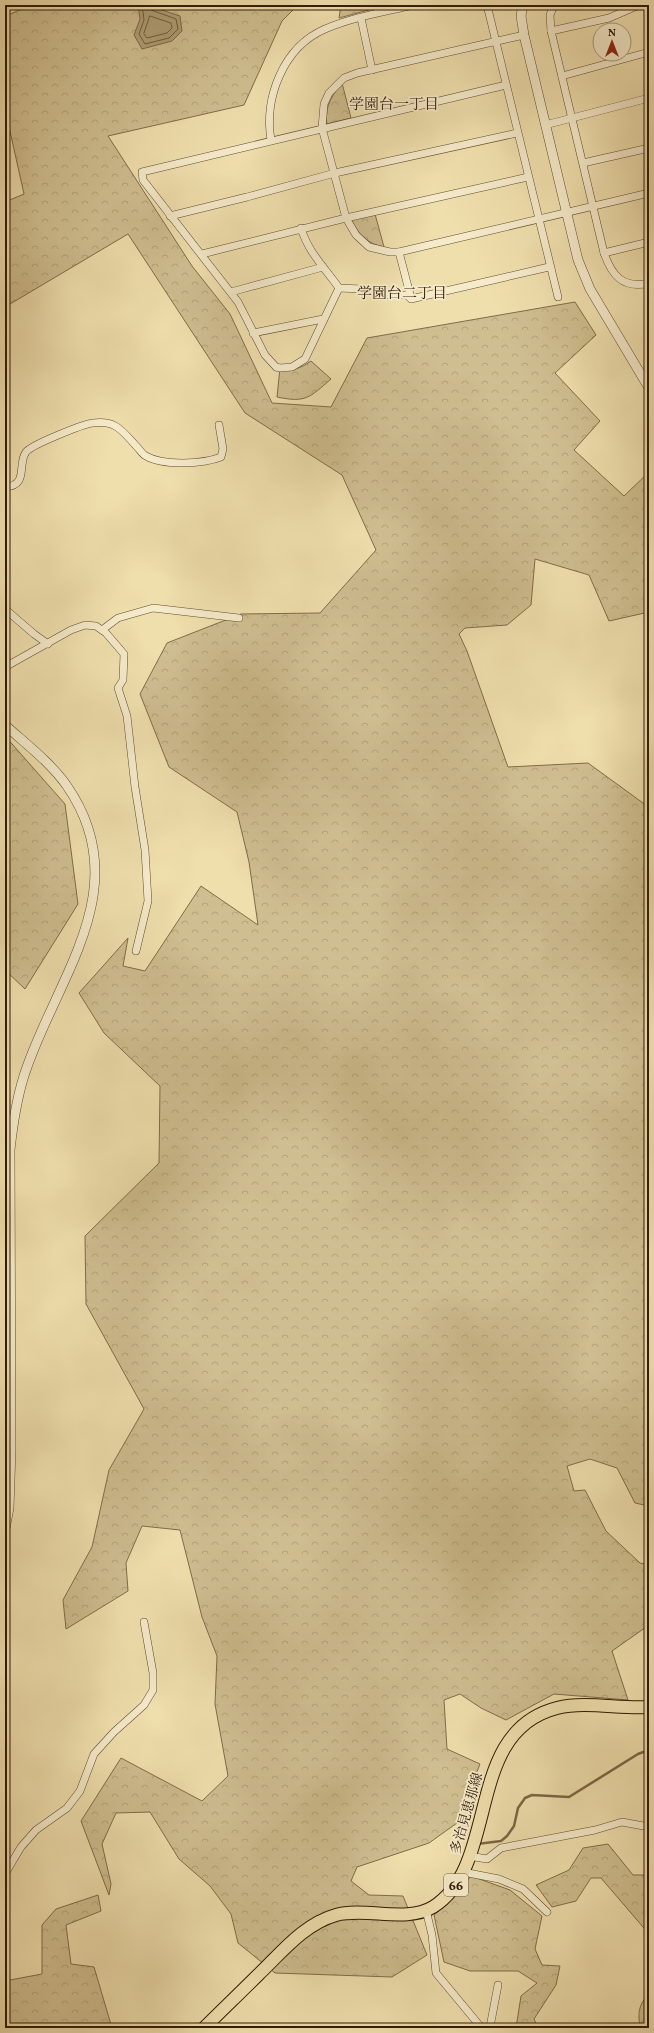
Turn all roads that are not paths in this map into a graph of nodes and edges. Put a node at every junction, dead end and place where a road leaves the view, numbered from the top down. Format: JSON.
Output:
{"nodes":[{"id":1,"x":413,"y":5,"type":"edge"},
{"id":2,"x":487,"y":5,"type":"edge"},
{"id":3,"x":523,"y":5,"type":"edge"},
{"id":4,"x":554,"y":5,"type":"edge"},
{"id":5,"x":639,"y":5,"type":"edge"},
{"id":6,"x":361,"y":18,"type":"junction"},
{"id":7,"x":551,"y":31,"type":"junction"},
{"id":8,"x":524,"y":35,"type":"junction"},
{"id":9,"x":494,"y":41,"type":"junction"},
{"id":10,"x":649,"y":52,"type":"edge"},
{"id":11,"x":372,"y":70,"type":"junction"},
{"id":12,"x":562,"y":76,"type":"junction"},
{"id":13,"x":506,"y":85,"type":"junction"},
{"id":14,"x":649,"y":98,"type":"edge"},
{"id":15,"x":572,"y":119,"type":"junction"},
{"id":16,"x":545,"y":125,"type":"junction"},
{"id":17,"x":322,"y":128,"type":"junction"},
{"id":18,"x":517,"y":133,"type":"junction"},
{"id":19,"x":271,"y":140,"type":"junction"},
{"id":20,"x":649,"y":148,"type":"edge"},
{"id":21,"x":583,"y":163,"type":"junction"},
{"id":22,"x":335,"y":173,"type":"junction"},
{"id":23,"x":528,"y":177,"type":"junction"},
{"id":24,"x":649,"y":193,"type":"edge"},
{"id":25,"x":593,"y":207,"type":"junction"},
{"id":26,"x":566,"y":213,"type":"junction"},
{"id":27,"x":170,"y":216,"type":"junction"},
{"id":28,"x":346,"y":218,"type":"junction"},
{"id":29,"x":538,"y":220,"type":"junction"},
{"id":30,"x":301,"y":228,"type":"junction"},
{"id":31,"x":649,"y":242,"type":"edge"},
{"id":32,"x":399,"y":252,"type":"junction"},
{"id":33,"x":202,"y":254,"type":"junction"},
{"id":34,"x":604,"y":254,"type":"junction"},
{"id":35,"x":323,"y":267,"type":"junction"},
{"id":36,"x":549,"y":267,"type":"junction"},
{"id":37,"x":649,"y":283,"type":"edge"},
{"id":38,"x":339,"y":288,"type":"junction"},
{"id":39,"x":231,"y":292,"type":"junction"},
{"id":40,"x":558,"y":298,"type":"dead end"},
{"id":41,"x":411,"y":299,"type":"junction"},
{"id":42,"x":323,"y":319,"type":"junction"},
{"id":43,"x":253,"y":333,"type":"junction"},
{"id":44,"x":649,"y":388,"type":"edge"},
{"id":45,"x":219,"y":425,"type":"dead end"},
{"id":46,"x":5,"y":487,"type":"edge"},
{"id":47,"x":5,"y":609,"type":"edge"},
{"id":48,"x":239,"y":618,"type":"dead end"},
{"id":49,"x":102,"y":630,"type":"junction"},
{"id":50,"x":48,"y":644,"type":"junction"},
{"id":51,"x":5,"y":667,"type":"edge"},
{"id":52,"x":5,"y":725,"type":"edge"},
{"id":53,"x":136,"y":951,"type":"dead end"},
{"id":54,"x":8,"y":1450,"type":"edge"},
{"id":55,"x":5,"y":1529,"type":"edge"},
{"id":56,"x":144,"y":1622,"type":"dead end"},
{"id":57,"x":649,"y":1707,"type":"edge"},
{"id":58,"x":649,"y":1827,"type":"edge"},
{"id":59,"x":469,"y":1856,"type":"junction"},
{"id":60,"x":463,"y":1872,"type":"junction"},
{"id":61,"x":5,"y":1874,"type":"edge"},
{"id":62,"x":426,"y":1910,"type":"junction"},
{"id":63,"x":547,"y":1912,"type":"dead end"},
{"id":64,"x":498,"y":1985,"type":"dead end"},
{"id":65,"x":204,"y":2028,"type":"edge"},
{"id":66,"x":486,"y":2028,"type":"edge"}],
"edges":[{"from":1,"to":6,"type":"street"},
{"from":2,"to":9,"type":"street"},
{"from":3,"to":8,"type":"street"},
{"from":4,"to":7,"type":"street"},
{"from":5,"to":7,"type":"street"},
{"from":6,"to":11,"type":"street"},
{"from":6,"to":19,"type":"street"},
{"from":7,"to":12,"type":"street"},
{"from":8,"to":9,"type":"street"},
{"from":8,"to":16,"type":"street"},
{"from":9,"to":11,"type":"street"},
{"from":9,"to":13,"type":"street"},
{"from":10,"to":12,"type":"street"},
{"from":11,"to":17,"type":"street"},
{"from":12,"to":15,"type":"street"},
{"from":13,"to":17,"type":"street"},
{"from":13,"to":18,"type":"street"},
{"from":14,"to":15,"type":"street"},
{"from":15,"to":16,"type":"street"},
{"from":15,"to":21,"type":"street"},
{"from":16,"to":26,"type":"street"},
{"from":17,"to":19,"type":"street"},
{"from":17,"to":22,"type":"street"},
{"from":18,"to":22,"type":"street"},
{"from":18,"to":23,"type":"street"},
{"from":19,"to":27,"type":"street"},
{"from":20,"to":21,"type":"street"},
{"from":21,"to":25,"type":"street"},
{"from":22,"to":27,"type":"street"},
{"from":22,"to":28,"type":"street"},
{"from":23,"to":28,"type":"street"},
{"from":23,"to":29,"type":"street"},
{"from":24,"to":25,"type":"street"},
{"from":25,"to":26,"type":"street"},
{"from":25,"to":34,"type":"street"},
{"from":26,"to":29,"type":"street"},
{"from":26,"to":44,"type":"street"},
{"from":27,"to":33,"type":"street"},
{"from":28,"to":30,"type":"street"},
{"from":28,"to":32,"type":"street"},
{"from":29,"to":32,"type":"street"},
{"from":29,"to":36,"type":"street"},
{"from":30,"to":33,"type":"street"},
{"from":30,"to":35,"type":"street"},
{"from":31,"to":34,"type":"street"},
{"from":32,"to":41,"type":"street"},
{"from":33,"to":39,"type":"street"},
{"from":34,"to":37,"type":"street"},
{"from":35,"to":38,"type":"street"},
{"from":35,"to":39,"type":"street"},
{"from":36,"to":40,"type":"street"},
{"from":36,"to":41,"type":"street"},
{"from":38,"to":41,"type":"street"},
{"from":38,"to":42,"type":"street"},
{"from":39,"to":43,"type":"street"},
{"from":42,"to":43,"type":"street"},
{"from":42,"to":43,"type":"street"},
{"from":45,"to":46,"type":"street"},
{"from":47,"to":50,"type":"street"},
{"from":48,"to":49,"type":"street"},
{"from":49,"to":50,"type":"street"},
{"from":49,"to":53,"type":"street"},
{"from":50,"to":51,"type":"street"},
{"from":52,"to":54,"type":"street"},
{"from":54,"to":55,"type":"street"},
{"from":56,"to":61,"type":"street"},
{"from":57,"to":59,"type":"main road","name":"多治見恵那線","number":"66"},
{"from":58,"to":59,"type":"street"},
{"from":59,"to":60,"type":"main road","name":"多治見恵那線","number":"66"},
{"from":60,"to":62,"type":"main road","name":"多治見恵那線","number":"66"},
{"from":60,"to":63,"type":"street"},
{"from":62,"to":65,"type":"main road","name":"多治見恵那線","number":"66"},
{"from":62,"to":66,"type":"street"},
{"from":64,"to":66,"type":"street"}]}
